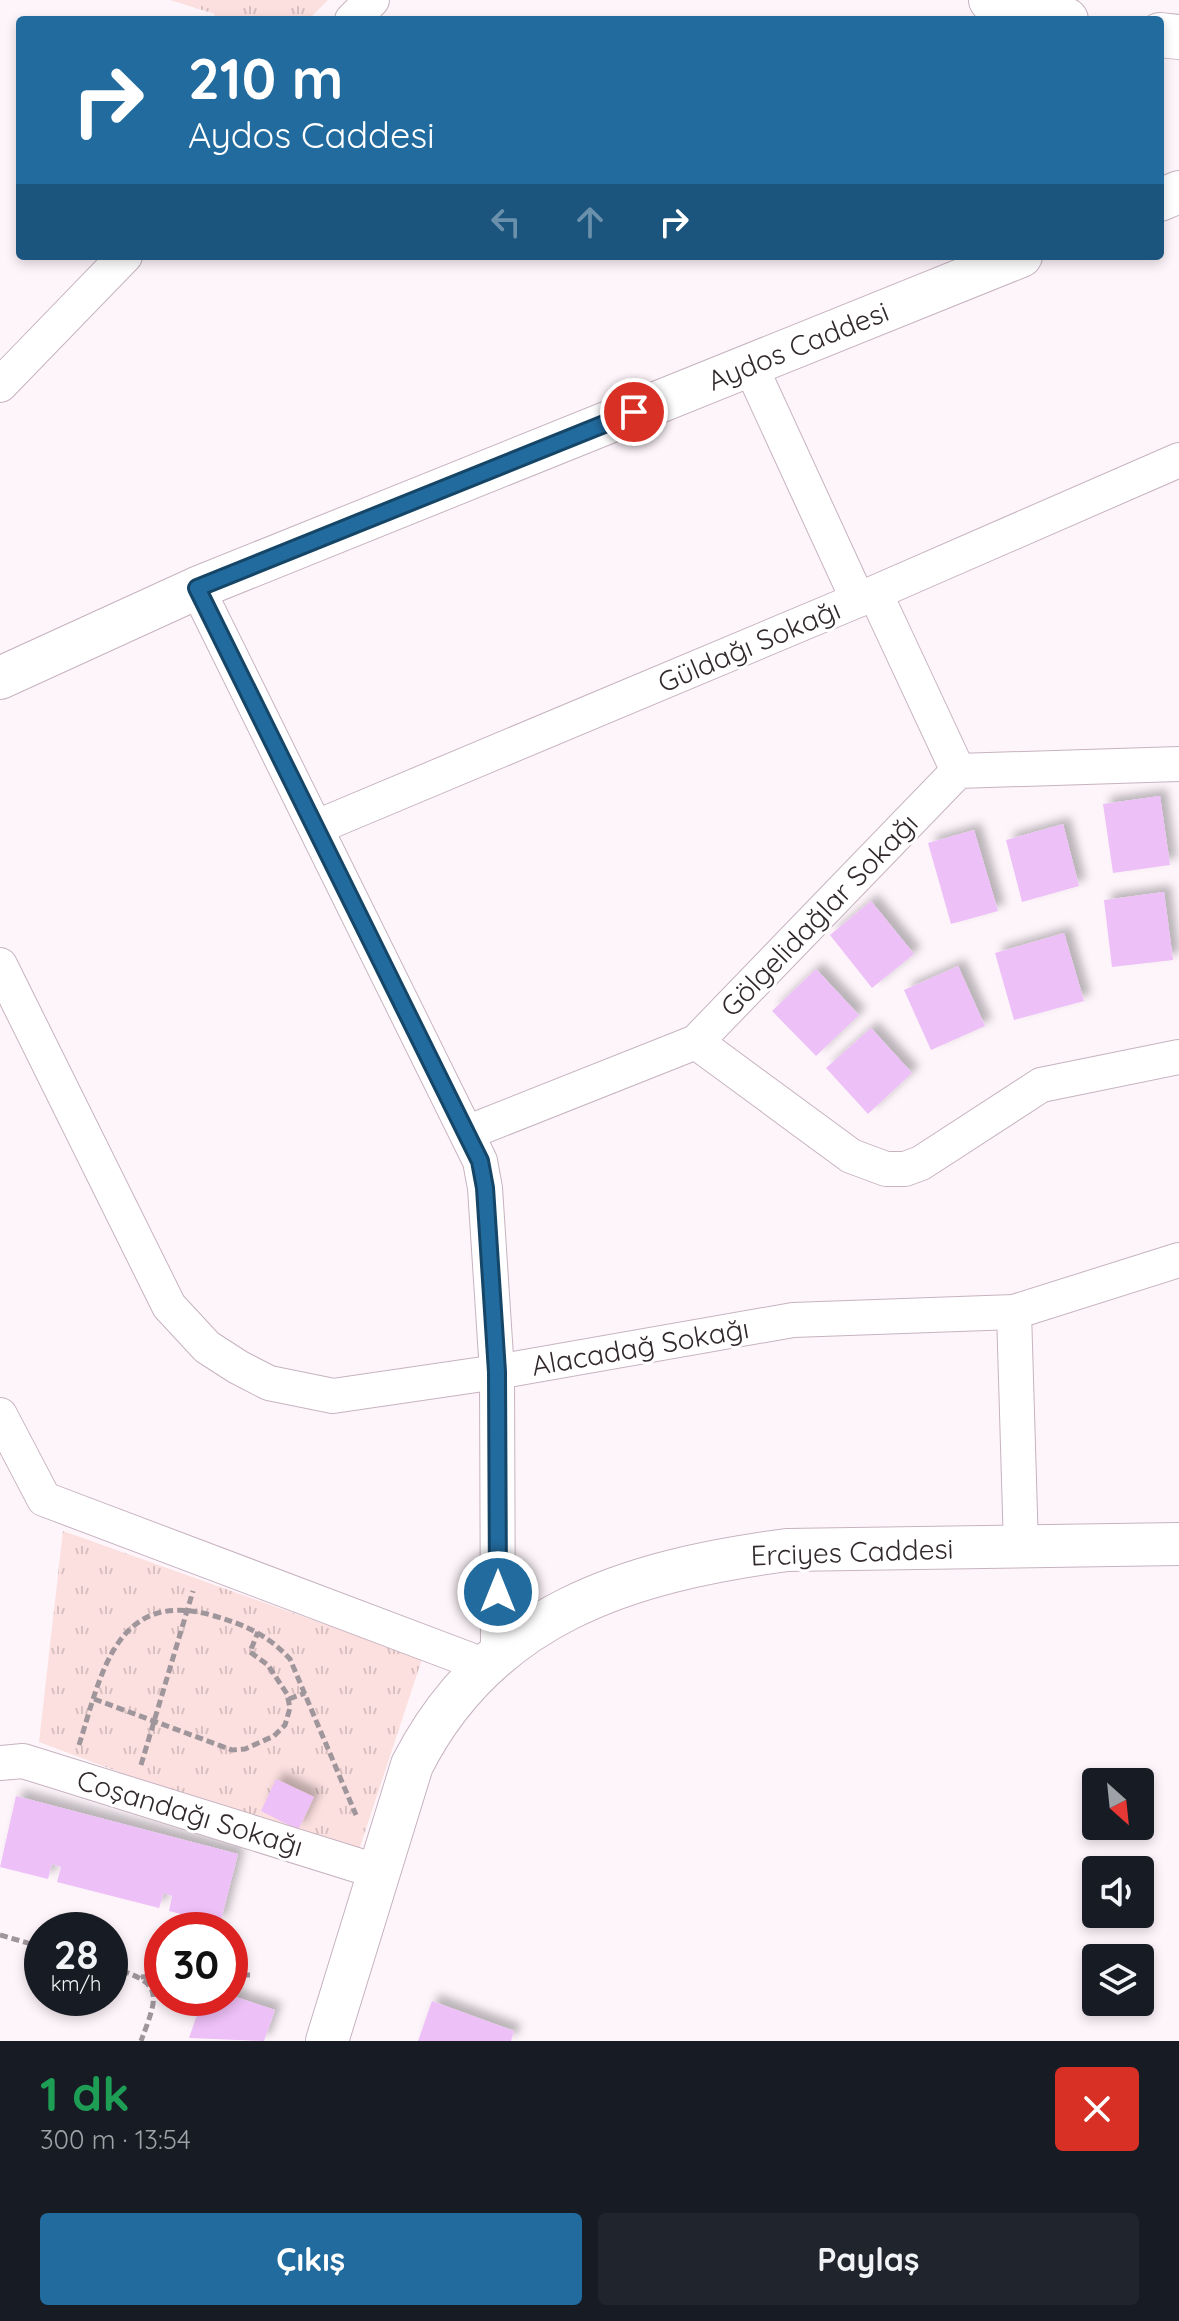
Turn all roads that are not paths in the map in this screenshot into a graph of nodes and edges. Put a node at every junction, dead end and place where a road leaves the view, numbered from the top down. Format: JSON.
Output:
{"nodes":[{"id":1,"x":372,"y":0,"type":"edge"},
{"id":2,"x":991,"y":0,"type":"edge"},
{"id":3,"x":356,"y":16,"type":"edge"},
{"id":4,"x":1051,"y":16,"type":"edge"},
{"id":5,"x":121,"y":260,"type":"edge"},
{"id":6,"x":1011,"y":260,"type":"edge"},
{"id":7,"x":750,"y":365,"type":"junction"},
{"id":8,"x":0,"y":385,"type":"edge"},
{"id":9,"x":1179,"y":460,"type":"edge"},
{"id":10,"x":197,"y":588,"type":"junction"},
{"id":11,"x":867,"y":596,"type":"junction"},
{"id":12,"x":0,"y":678,"type":"edge"},
{"id":13,"x":1179,"y":764,"type":"edge"},
{"id":14,"x":958,"y":771,"type":"junction"},
{"id":15,"x":317,"y":827,"type":"junction"},
{"id":16,"x":0,"y":965,"type":"edge"},
{"id":17,"x":696,"y":1042,"type":"junction"},
{"id":18,"x":1179,"y":1057,"type":"edge"},
{"id":19,"x":469,"y":1132,"type":"junction"},
{"id":20,"x":1179,"y":1260,"type":"edge"},
{"id":21,"x":1014,"y":1312,"type":"junction"},
{"id":22,"x":497,"y":1372,"type":"junction"},
{"id":23,"x":0,"y":1415,"type":"edge"},
{"id":24,"x":1179,"y":1544,"type":"edge"},
{"id":25,"x":1021,"y":1547,"type":"junction"},
{"id":26,"x":492,"y":1660,"type":"junction"},
{"id":27,"x":0,"y":1763,"type":"edge"},
{"id":28,"x":379,"y":1872,"type":"junction"},
{"id":29,"x":327,"y":2041,"type":"edge"}],
"edges":[{"from":1,"to":3,"type":"street"},
{"from":2,"to":4,"type":"main road"},
{"from":5,"to":8,"type":"street"},
{"from":6,"to":7,"type":"street","name":"Aydos Caddesi"},
{"from":7,"to":10,"type":"street","name":"Aydos Caddesi"},
{"from":7,"to":11,"type":"street"},
{"from":9,"to":11,"type":"street","name":"Güldağı Sokağı"},
{"from":10,"to":12,"type":"street","name":"Aydos Caddesi"},
{"from":10,"to":15,"type":"street"},
{"from":11,"to":14,"type":"street"},
{"from":11,"to":15,"type":"street","name":"Güldağı Sokağı"},
{"from":13,"to":14,"type":"street"},
{"from":14,"to":17,"type":"street","name":"Gölgelidağlar Sokağı"},
{"from":15,"to":19,"type":"street"},
{"from":16,"to":22,"type":"street","name":"Alacadağ Sokağı"},
{"from":17,"to":18,"type":"street"},
{"from":17,"to":19,"type":"street","name":"Gölgelidağlar Sokağı"},
{"from":19,"to":22,"type":"street"},
{"from":20,"to":21,"type":"street","name":"Alacadağ Sokağı"},
{"from":21,"to":22,"type":"street","name":"Alacadağ Sokağı"},
{"from":21,"to":25,"type":"street"},
{"from":22,"to":26,"type":"street"},
{"from":23,"to":26,"type":"street"},
{"from":24,"to":25,"type":"street","name":"Erciyes Caddesi"},
{"from":25,"to":26,"type":"street","name":"Erciyes Caddesi"},
{"from":26,"to":28,"type":"street","name":"Erciyes Caddesi"},
{"from":27,"to":28,"type":"street","name":"Coşandağı Sokağı"},
{"from":28,"to":29,"type":"street","name":"Erciyes Caddesi"}]}
